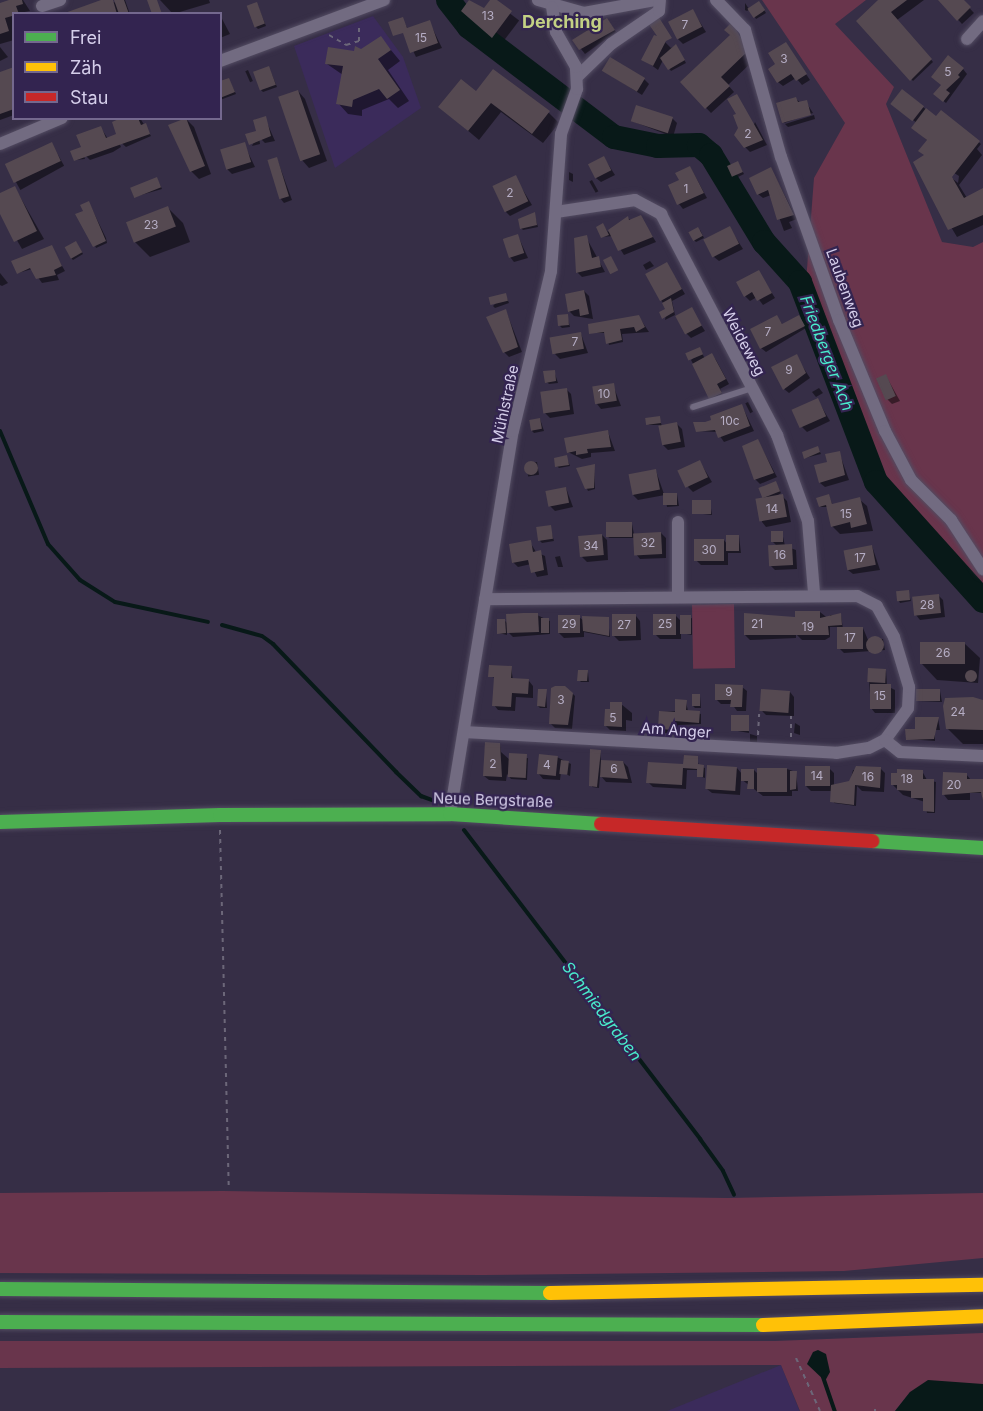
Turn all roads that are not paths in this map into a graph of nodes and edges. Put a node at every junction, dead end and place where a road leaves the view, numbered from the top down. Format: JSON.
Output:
{"nodes":[{"id":1,"x":60,"y":0,"type":"edge"},
{"id":2,"x":384,"y":0,"type":"edge"},
{"id":3,"x":538,"y":0,"type":"edge"},
{"id":4,"x":655,"y":0,"type":"edge"},
{"id":5,"x":660,"y":0,"type":"edge"},
{"id":6,"x":716,"y":0,"type":"edge"},
{"id":7,"x":42,"y":6,"type":"edge"},
{"id":8,"x":552,"y":7,"type":"junction"},
{"id":9,"x":983,"y":21,"type":"edge"},
{"id":10,"x":967,"y":39,"type":"dead end"},
{"id":11,"x":222,"y":60,"type":"edge"},
{"id":12,"x":578,"y":76,"type":"junction"},
{"id":13,"x":57,"y":120,"type":"edge"},
{"id":14,"x":0,"y":144,"type":"edge"},
{"id":15,"x":556,"y":212,"type":"junction"},
{"id":16,"x":752,"y":388,"type":"junction"},
{"id":17,"x":693,"y":407,"type":"dead end"},
{"id":18,"x":678,"y":522,"type":"dead end"},
{"id":19,"x":983,"y":569,"type":"edge"},
{"id":20,"x":814,"y":593,"type":"junction"},
{"id":21,"x":678,"y":596,"type":"junction"},
{"id":22,"x":485,"y":599,"type":"junction"},
{"id":23,"x":464,"y":732,"type":"junction"},
{"id":24,"x":885,"y":740,"type":"junction"},
{"id":25,"x":983,"y":756,"type":"edge"},
{"id":26,"x":450,"y":814,"type":"junction"},
{"id":27,"x":0,"y":822,"type":"edge"},
{"id":28,"x":983,"y":848,"type":"edge"},
{"id":29,"x":983,"y":1285,"type":"edge"},
{"id":30,"x":0,"y":1289,"type":"edge"},
{"id":31,"x":983,"y":1316,"type":"edge"},
{"id":32,"x":0,"y":1322,"type":"edge"}],
"edges":[{"from":1,"to":7,"type":"street"},
{"from":2,"to":11,"type":"street"},
{"from":3,"to":8,"type":"street"},
{"from":4,"to":8,"type":"street"},
{"from":5,"to":12,"type":"street"},
{"from":6,"to":19,"type":"street","name":"Laubenweg"},
{"from":8,"to":12,"type":"street"},
{"from":9,"to":10,"type":"street"},
{"from":12,"to":15,"type":"street","name":"Mühlstraße"},
{"from":13,"to":14,"type":"street"},
{"from":15,"to":16,"type":"street","name":"Weideweg"},
{"from":15,"to":22,"type":"street","name":"Mühlstraße"},
{"from":16,"to":17,"type":"lane"},
{"from":16,"to":20,"type":"street","name":"Weideweg"},
{"from":18,"to":21,"type":"street"},
{"from":20,"to":21,"type":"street"},
{"from":20,"to":24,"type":"street"},
{"from":21,"to":22,"type":"street"},
{"from":22,"to":23,"type":"street","name":"Mühlstraße"},
{"from":23,"to":24,"type":"street","name":"Am Anger"},
{"from":23,"to":26,"type":"street","name":"Mühlstraße"},
{"from":24,"to":25,"type":"street"},
{"from":26,"to":27,"type":"main road","name":"Neue Bergstraße"},
{"from":26,"to":28,"type":"main road","name":"Neue Bergstraße"},
{"from":29,"to":30,"type":"main road"},
{"from":31,"to":32,"type":"main road"}]}
